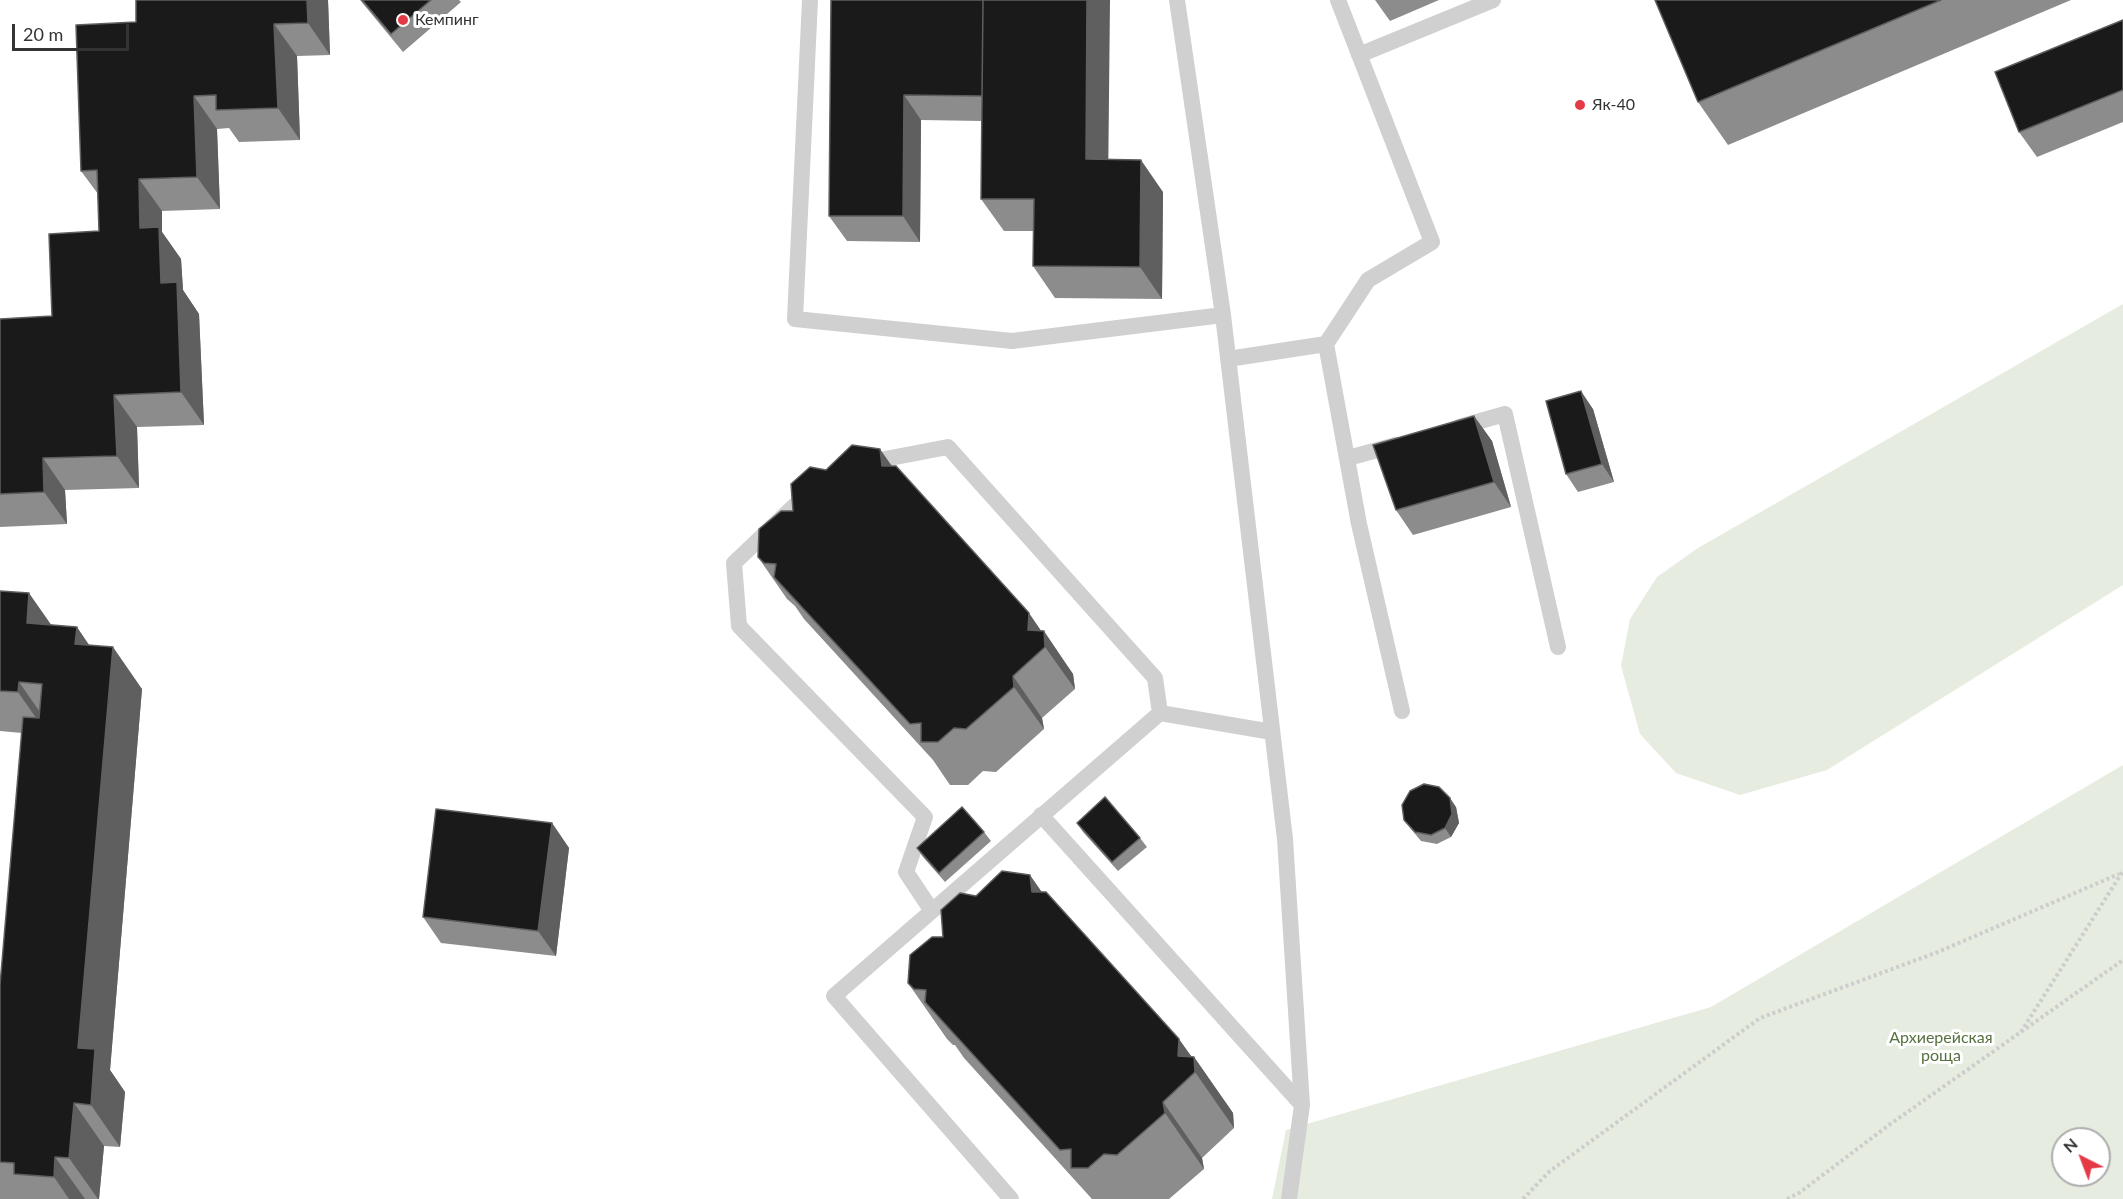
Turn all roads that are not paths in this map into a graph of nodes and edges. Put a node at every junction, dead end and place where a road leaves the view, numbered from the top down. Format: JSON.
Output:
{"nodes":[{"id":1,"x":810,"y":0,"type":"edge"},
{"id":2,"x":1177,"y":0,"type":"edge"},
{"id":3,"x":1338,"y":0,"type":"edge"},
{"id":4,"x":1493,"y":0,"type":"edge"},
{"id":5,"x":1359,"y":55,"type":"junction"},
{"id":6,"x":1223,"y":315,"type":"junction"},
{"id":7,"x":1326,"y":344,"type":"junction"},
{"id":8,"x":1228,"y":359,"type":"junction"},
{"id":9,"x":1438,"y":433,"type":"edge"},
{"id":10,"x":1415,"y":439,"type":"edge"},
{"id":11,"x":1348,"y":458,"type":"junction"},
{"id":12,"x":846,"y":466,"type":"edge"},
{"id":13,"x":818,"y":484,"type":"edge"},
{"id":14,"x":1558,"y":647,"type":"dead end"},
{"id":15,"x":1402,"y":711,"type":"dead end"},
{"id":16,"x":1160,"y":713,"type":"junction"},
{"id":17,"x":1272,"y":732,"type":"junction"},
{"id":18,"x":1041,"y":815,"type":"junction"},
{"id":19,"x":932,"y":911,"type":"junction"},
{"id":20,"x":1302,"y":1105,"type":"junction"},
{"id":21,"x":1011,"y":1199,"type":"edge"},
{"id":22,"x":1289,"y":1199,"type":"edge"}],
"edges":[{"from":1,"to":6,"type":"lane"},
{"from":2,"to":6,"type":"lane"},
{"from":3,"to":5,"type":"lane"},
{"from":4,"to":5,"type":"lane"},
{"from":5,"to":7,"type":"lane"},
{"from":6,"to":8,"type":"lane"},
{"from":7,"to":8,"type":"lane"},
{"from":7,"to":11,"type":"lane"},
{"from":8,"to":17,"type":"lane"},
{"from":9,"to":14,"type":"lane"},
{"from":10,"to":11,"type":"lane"},
{"from":11,"to":15,"type":"lane"},
{"from":12,"to":16,"type":"lane"},
{"from":13,"to":19,"type":"lane"},
{"from":16,"to":17,"type":"lane"},
{"from":16,"to":18,"type":"lane"},
{"from":17,"to":20,"type":"lane"},
{"from":18,"to":19,"type":"lane"},
{"from":18,"to":20,"type":"lane"},
{"from":19,"to":21,"type":"lane"},
{"from":20,"to":22,"type":"lane"}]}
